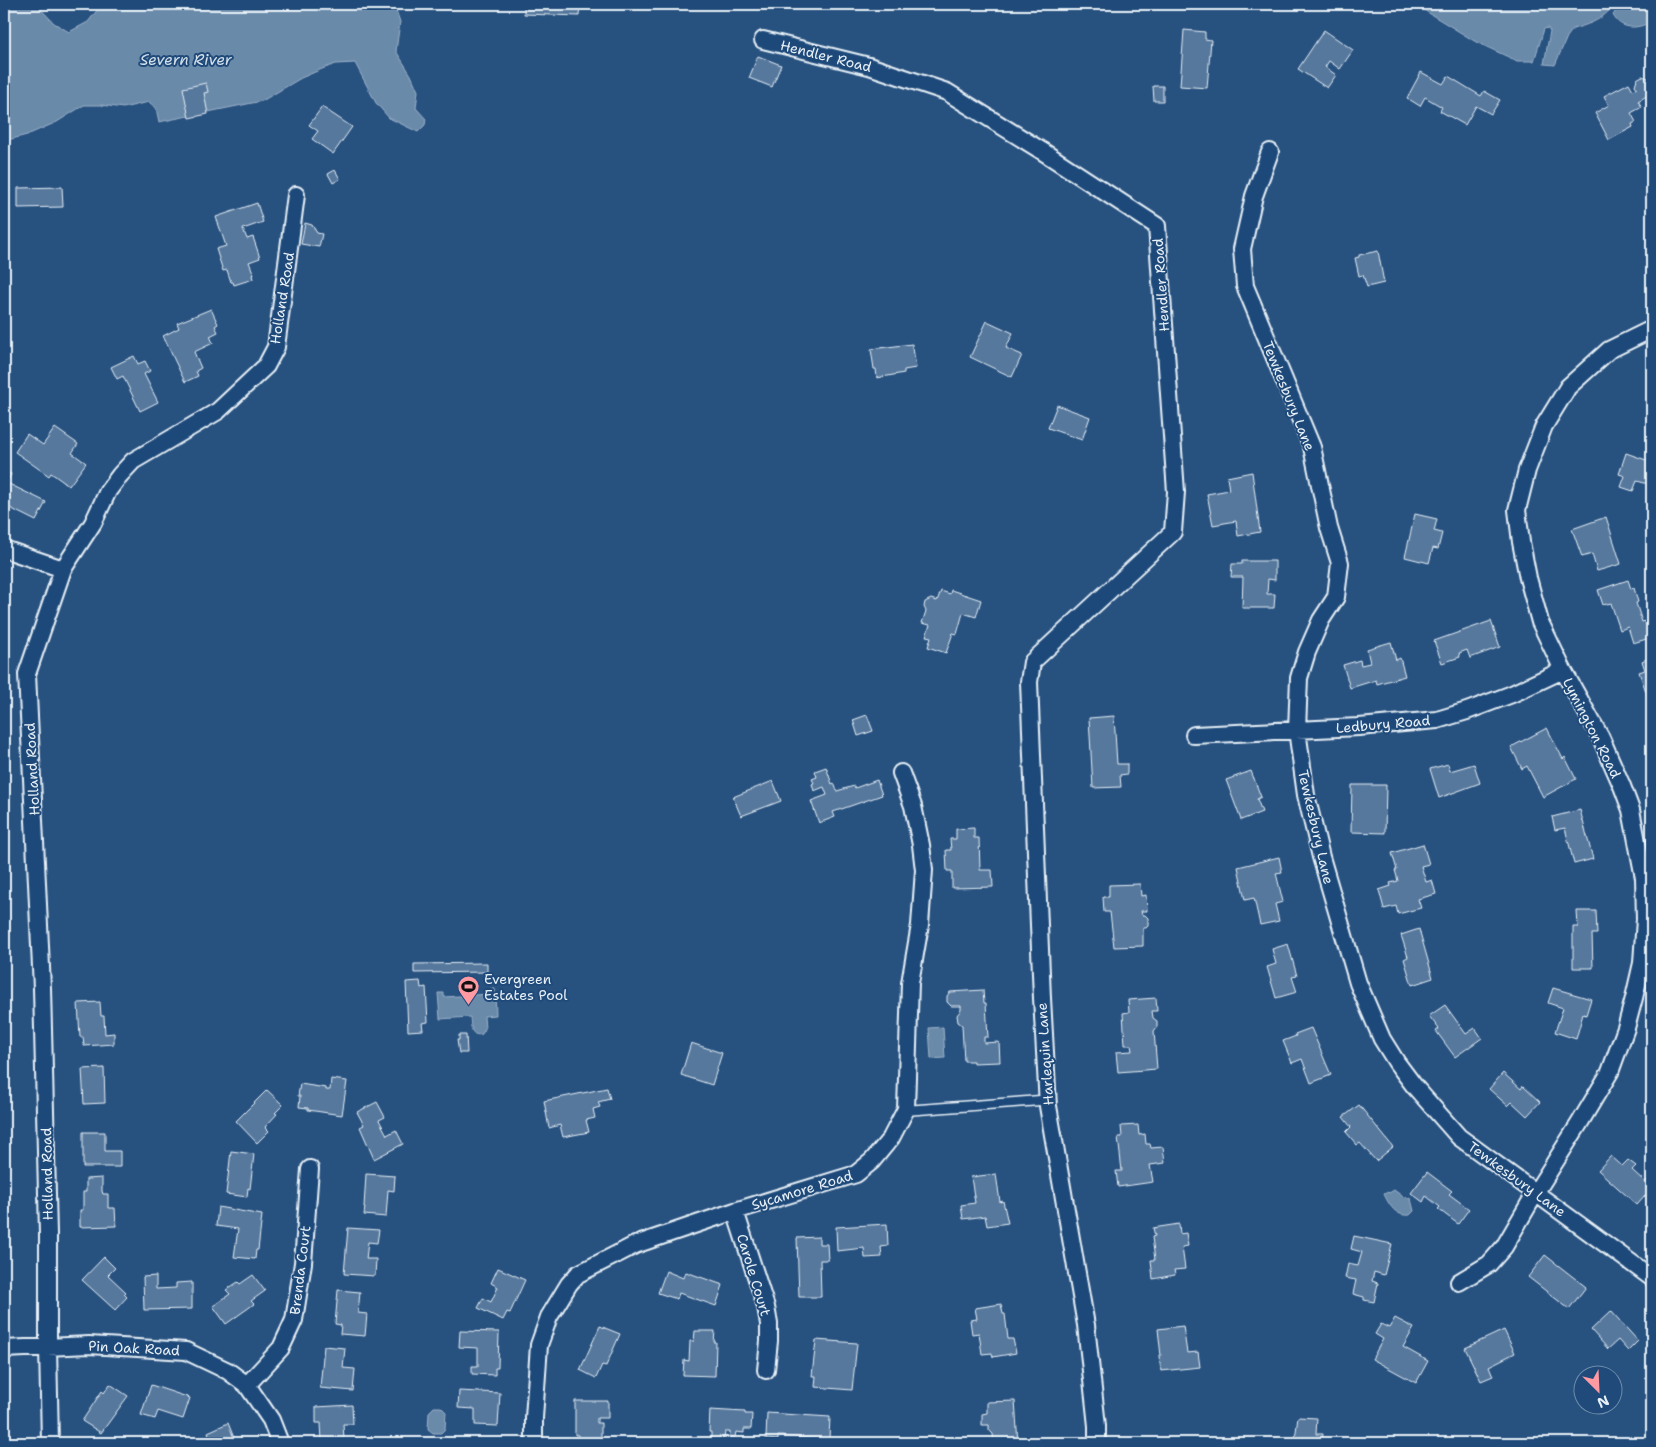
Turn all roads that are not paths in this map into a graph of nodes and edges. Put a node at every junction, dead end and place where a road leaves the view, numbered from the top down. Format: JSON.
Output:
{"nodes":[{"id":1,"x":764,"y":40,"type":"dead end"},
{"id":2,"x":1270,"y":152,"type":"dead end"},
{"id":3,"x":296,"y":195,"type":"dead end"},
{"id":4,"x":1652,"y":329,"type":"edge"},
{"id":5,"x":4,"y":549,"type":"edge"},
{"id":6,"x":63,"y":569,"type":"junction"},
{"id":7,"x":1032,"y":662,"type":"joint"},
{"id":8,"x":1563,"y":670,"type":"junction"},
{"id":9,"x":1297,"y":730,"type":"junction"},
{"id":10,"x":1194,"y":735,"type":"dead end"},
{"id":11,"x":901,"y":773,"type":"dead end"},
{"id":12,"x":1047,"y":1100,"type":"junction"},
{"id":13,"x":906,"y":1109,"type":"junction"},
{"id":14,"x":310,"y":1169,"type":"dead end"},
{"id":15,"x":1536,"y":1192,"type":"junction"},
{"id":16,"x":735,"y":1211,"type":"junction"},
{"id":17,"x":1652,"y":1278,"type":"edge"},
{"id":18,"x":1459,"y":1282,"type":"dead end"},
{"id":19,"x":48,"y":1347,"type":"junction"},
{"id":20,"x":4,"y":1349,"type":"edge"},
{"id":21,"x":766,"y":1370,"type":"dead end"},
{"id":22,"x":247,"y":1385,"type":"junction"},
{"id":23,"x":50,"y":1443,"type":"edge"},
{"id":24,"x":280,"y":1443,"type":"edge"},
{"id":25,"x":534,"y":1443,"type":"edge"},
{"id":26,"x":1097,"y":1443,"type":"edge"}],
"edges":[{"from":1,"to":7,"type":"street","name":"Hendler Road"},
{"from":2,"to":9,"type":"street","name":"Tewkesbury Lane"},
{"from":3,"to":6,"type":"street","name":"Holland Road"},
{"from":4,"to":8,"type":"street","name":"Lymington Road"},
{"from":5,"to":6,"type":"street"},
{"from":6,"to":19,"type":"street","name":"Holland Road"},
{"from":7,"to":12,"type":"street","name":"Harlequin Lane"},
{"from":8,"to":9,"type":"street","name":"Ledbury Road"},
{"from":8,"to":15,"type":"street","name":"Lymington Road"},
{"from":9,"to":10,"type":"street","name":"Ledbury Road"},
{"from":9,"to":15,"type":"street","name":"Tewkesbury Lane"},
{"from":11,"to":13,"type":"street","name":"Sycamore Road"},
{"from":12,"to":13,"type":"lane"},
{"from":12,"to":26,"type":"street","name":"Harlequin Lane"},
{"from":13,"to":16,"type":"street","name":"Sycamore Road"},
{"from":14,"to":22,"type":"street","name":"Brenda Court"},
{"from":15,"to":17,"type":"street","name":"Tewkesbury Lane"},
{"from":15,"to":18,"type":"street","name":"Lymington Road"},
{"from":16,"to":21,"type":"street","name":"Carole Court"},
{"from":16,"to":25,"type":"street","name":"Sycamore Road"},
{"from":19,"to":20,"type":"street","name":"Pin Oak Road"},
{"from":19,"to":22,"type":"street","name":"Pin Oak Road"},
{"from":19,"to":23,"type":"street","name":"Holland Road"},
{"from":22,"to":24,"type":"street","name":"Pin Oak Road"}]}
